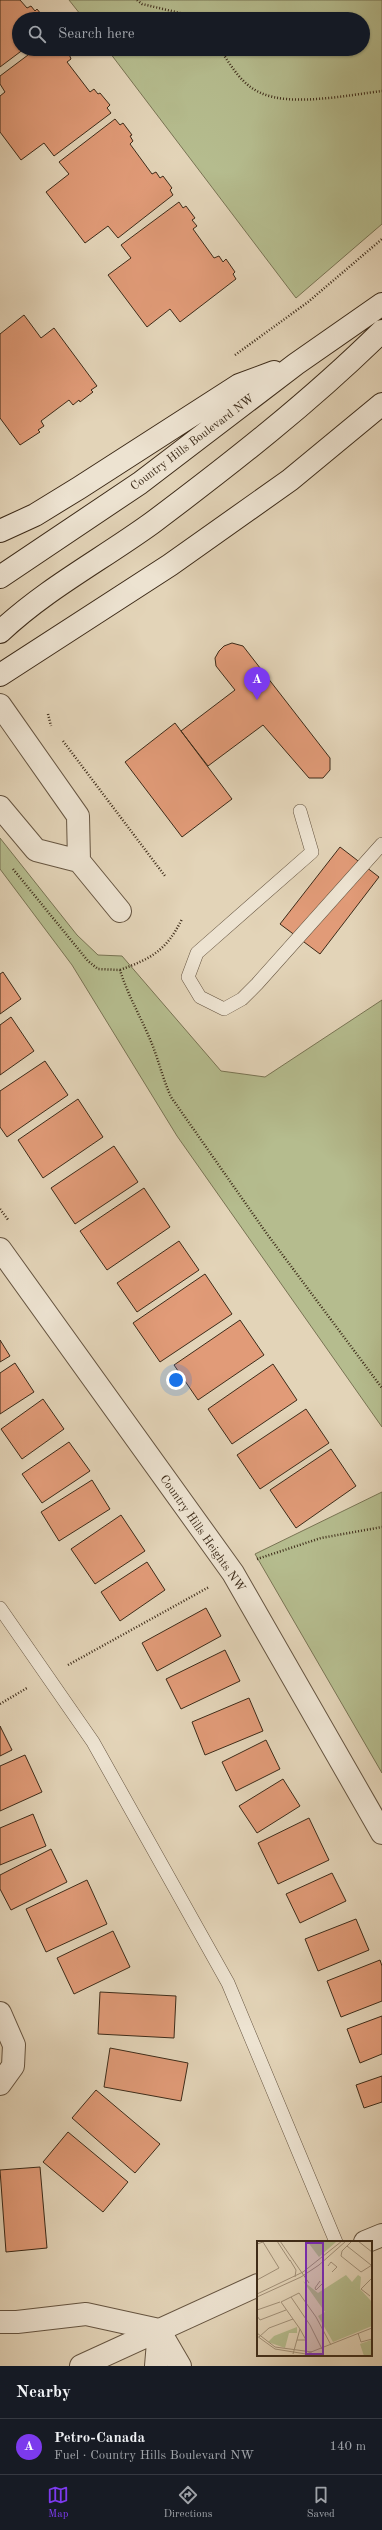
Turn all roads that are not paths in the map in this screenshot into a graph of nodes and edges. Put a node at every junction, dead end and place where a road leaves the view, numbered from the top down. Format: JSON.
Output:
{"nodes":[{"id":1,"x":382,"y":304,"type":"edge"},
{"id":2,"x":382,"y":331,"type":"edge"},
{"id":3,"x":296,"y":364,"type":"junction"},
{"id":4,"x":382,"y":404,"type":"edge"},
{"id":5,"x":0,"y":531,"type":"edge"},
{"id":6,"x":0,"y":577,"type":"edge"},
{"id":7,"x":0,"y":632,"type":"edge"},
{"id":8,"x":0,"y":675,"type":"edge"},
{"id":9,"x":0,"y":705,"type":"edge"},
{"id":10,"x":0,"y":807,"type":"edge"},
{"id":11,"x":300,"y":811,"type":"dead end"},
{"id":12,"x":382,"y":844,"type":"edge"},
{"id":13,"x":79,"y":861,"type":"junction"},
{"id":14,"x":120,"y":911,"type":"dead end"},
{"id":15,"x":0,"y":1250,"type":"edge"},
{"id":16,"x":0,"y":1608,"type":"edge"},
{"id":17,"x":382,"y":1833,"type":"edge"},
{"id":18,"x":0,"y":2012,"type":"edge"},
{"id":19,"x":0,"y":2084,"type":"edge"},
{"id":20,"x":382,"y":2235,"type":"edge"},
{"id":21,"x":336,"y":2241,"type":"edge"},
{"id":22,"x":367,"y":2241,"type":"edge"},
{"id":23,"x":257,"y":2285,"type":"edge"},
{"id":24,"x":0,"y":2322,"type":"edge"},
{"id":25,"x":159,"y":2330,"type":"junction"},
{"id":26,"x":81,"y":2366,"type":"edge"},
{"id":27,"x":156,"y":2366,"type":"edge"},
{"id":28,"x":180,"y":2366,"type":"edge"}],
"edges":[{"from":1,"to":3,"type":"main road","name":"Country Hills Boulevard NW"},
{"from":2,"to":7,"type":"main road"},
{"from":3,"to":5,"type":"main road"},
{"from":3,"to":6,"type":"main road","name":"Country Hills Boulevard NW"},
{"from":4,"to":8,"type":"main road"},
{"from":9,"to":13,"type":"main road"},
{"from":10,"to":13,"type":"main road"},
{"from":11,"to":12,"type":"lane"},
{"from":13,"to":14,"type":"main road"},
{"from":15,"to":17,"type":"main road","name":"Country Hills Heights NW"},
{"from":16,"to":21,"type":"lane"},
{"from":18,"to":19,"type":"main road"},
{"from":20,"to":22,"type":"main road"},
{"from":23,"to":25,"type":"main road"},
{"from":24,"to":25,"type":"main road"},
{"from":25,"to":26,"type":"main road"},
{"from":25,"to":27,"type":"main road"},
{"from":25,"to":28,"type":"main road"}]}
